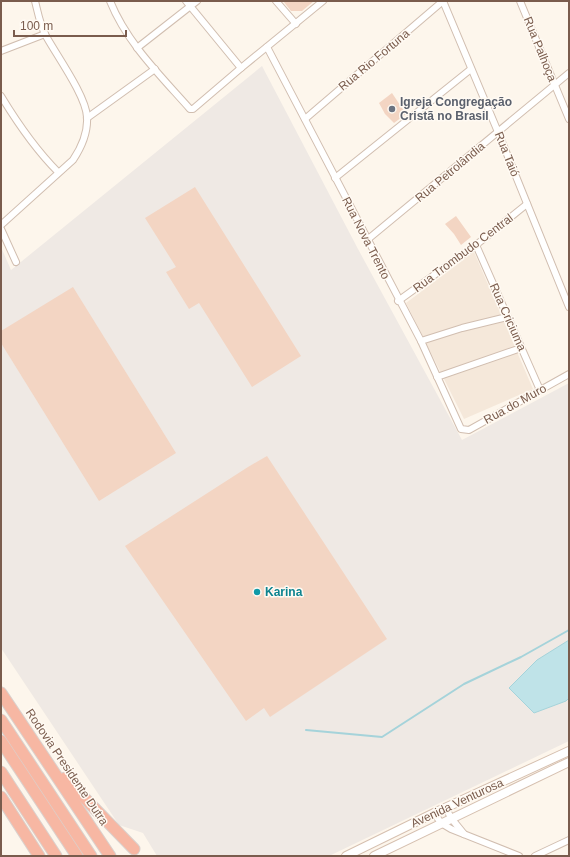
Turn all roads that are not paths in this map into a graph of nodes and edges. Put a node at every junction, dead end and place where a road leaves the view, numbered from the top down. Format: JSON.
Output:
{"nodes":[{"id":1,"x":35,"y":1,"type":"edge"},
{"id":2,"x":110,"y":1,"type":"edge"},
{"id":3,"x":197,"y":1,"type":"edge"},
{"id":4,"x":276,"y":1,"type":"edge"},
{"id":5,"x":324,"y":1,"type":"edge"},
{"id":6,"x":443,"y":1,"type":"edge"},
{"id":7,"x":520,"y":1,"type":"edge"},
{"id":8,"x":188,"y":4,"type":"edge"},
{"id":9,"x":296,"y":24,"type":"junction"},
{"id":10,"x":45,"y":34,"type":"junction"},
{"id":11,"x":137,"y":48,"type":"junction"},
{"id":12,"x":268,"y":48,"type":"junction"},
{"id":13,"x":1,"y":50,"type":"edge"},
{"id":14,"x":241,"y":68,"type":"junction"},
{"id":15,"x":155,"y":69,"type":"junction"},
{"id":16,"x":471,"y":69,"type":"junction"},
{"id":17,"x":569,"y":73,"type":"edge"},
{"id":18,"x":555,"y":84,"type":"junction"},
{"id":19,"x":1,"y":96,"type":"edge"},
{"id":20,"x":87,"y":118,"type":"junction"},
{"id":21,"x":305,"y":119,"type":"junction"},
{"id":22,"x":569,"y":119,"type":"edge"},
{"id":23,"x":498,"y":132,"type":"junction"},
{"id":24,"x":58,"y":172,"type":"junction"},
{"id":25,"x":335,"y":178,"type":"junction"},
{"id":26,"x":527,"y":204,"type":"junction"},
{"id":27,"x":1,"y":225,"type":"edge"},
{"id":28,"x":1,"y":229,"type":"edge"},
{"id":29,"x":367,"y":240,"type":"junction"},
{"id":30,"x":476,"y":245,"type":"junction"},
{"id":31,"x":16,"y":262,"type":"dead end"},
{"id":32,"x":398,"y":301,"type":"junction"},
{"id":33,"x":569,"y":307,"type":"edge"},
{"id":34,"x":507,"y":317,"type":"junction"},
{"id":35,"x":421,"y":341,"type":"junction"},
{"id":36,"x":521,"y":348,"type":"junction"},
{"id":37,"x":569,"y":374,"type":"edge"},
{"id":38,"x":437,"y":377,"type":"junction"},
{"id":39,"x":540,"y":390,"type":"junction"},
{"id":40,"x":461,"y":429,"type":"joint"},
{"id":41,"x":1,"y":693,"type":"edge"},
{"id":42,"x":1,"y":720,"type":"edge"},
{"id":43,"x":1,"y":741,"type":"edge"},
{"id":44,"x":569,"y":752,"type":"edge"},
{"id":45,"x":46,"y":758,"type":"junction"},
{"id":46,"x":569,"y":762,"type":"edge"},
{"id":47,"x":1,"y":772,"type":"edge"},
{"id":48,"x":1,"y":797,"type":"edge"},
{"id":49,"x":446,"y":808,"type":"junction"},
{"id":50,"x":434,"y":813,"type":"junction"},
{"id":51,"x":451,"y":818,"type":"junction"},
{"id":52,"x":441,"y":823,"type":"junction"},
{"id":53,"x":465,"y":835,"type":"junction"},
{"id":54,"x":569,"y":840,"type":"edge"},
{"id":55,"x":137,"y":853,"type":"edge"},
{"id":56,"x":39,"y":856,"type":"edge"},
{"id":57,"x":56,"y":856,"type":"edge"},
{"id":58,"x":76,"y":856,"type":"edge"},
{"id":59,"x":91,"y":856,"type":"edge"},
{"id":60,"x":110,"y":856,"type":"edge"},
{"id":61,"x":346,"y":856,"type":"edge"},
{"id":62,"x":374,"y":856,"type":"edge"},
{"id":63,"x":519,"y":856,"type":"edge"},
{"id":64,"x":535,"y":856,"type":"edge"}],
"edges":[{"from":1,"to":10,"type":"street"},
{"from":2,"to":11,"type":"street"},
{"from":3,"to":8,"type":"street"},
{"from":4,"to":9,"type":"street"},
{"from":5,"to":9,"type":"street"},
{"from":6,"to":16,"type":"street","name":"Rua Taió"},
{"from":6,"to":21,"type":"street","name":"Rua Rio Fortuna"},
{"from":7,"to":18,"type":"street","name":"Rua Palhoça"},
{"from":8,"to":11,"type":"street"},
{"from":8,"to":14,"type":"street"},
{"from":9,"to":12,"type":"street"},
{"from":10,"to":13,"type":"street"},
{"from":10,"to":20,"type":"street"},
{"from":11,"to":15,"type":"street"},
{"from":12,"to":14,"type":"street"},
{"from":12,"to":21,"type":"street","name":"Rua Nova Trento"},
{"from":14,"to":15,"type":"street"},
{"from":15,"to":20,"type":"street"},
{"from":16,"to":23,"type":"street","name":"Rua Taió"},
{"from":16,"to":25,"type":"street"},
{"from":17,"to":18,"type":"street","name":"Rua Petrolândia"},
{"from":18,"to":22,"type":"street","name":"Rua Palhoça"},
{"from":18,"to":23,"type":"street","name":"Rua Petrolândia"},
{"from":19,"to":24,"type":"street"},
{"from":20,"to":24,"type":"street"},
{"from":21,"to":25,"type":"street","name":"Rua Nova Trento"},
{"from":23,"to":26,"type":"street","name":"Rua Taió"},
{"from":23,"to":29,"type":"street","name":"Rua Petrolândia"},
{"from":24,"to":27,"type":"street"},
{"from":25,"to":29,"type":"street","name":"Rua Nova Trento"},
{"from":26,"to":30,"type":"street","name":"Rua Trombudo Central"},
{"from":26,"to":33,"type":"street","name":"Rua Taió"},
{"from":28,"to":31,"type":"street"},
{"from":29,"to":32,"type":"street","name":"Rua Nova Trento"},
{"from":30,"to":32,"type":"street","name":"Rua Trombudo Central"},
{"from":30,"to":34,"type":"street","name":"Rua Criciuma"},
{"from":32,"to":35,"type":"street","name":"Rua Nova Trento"},
{"from":34,"to":35,"type":"street"},
{"from":34,"to":36,"type":"street","name":"Rua Criciuma"},
{"from":35,"to":38,"type":"street","name":"Rua Nova Trento"},
{"from":36,"to":38,"type":"street"},
{"from":36,"to":39,"type":"street","name":"Rua Criciuma"},
{"from":37,"to":39,"type":"street","name":"Rua do Muro"},
{"from":38,"to":40,"type":"street","name":"Rua Nova Trento"},
{"from":39,"to":40,"type":"street","name":"Rua do Muro"},
{"from":41,"to":45,"type":"highway","name":"Rodovia Presidente Dutra"},
{"from":42,"to":59,"type":"highway"},
{"from":43,"to":58,"type":"highway"},
{"from":44,"to":49,"type":"street","name":"Avenida Venturosa"},
{"from":45,"to":55,"type":"highway"},
{"from":45,"to":60,"type":"highway","name":"Rodovia Presidente Dutra"},
{"from":46,"to":51,"type":"street","name":"Avenida Venturosa"},
{"from":47,"to":57,"type":"highway"},
{"from":48,"to":56,"type":"highway"},
{"from":49,"to":50,"type":"street","name":"Avenida Venturosa"},
{"from":49,"to":51,"type":"street"},
{"from":50,"to":52,"type":"street"},
{"from":50,"to":61,"type":"street","name":"Avenida Venturosa"},
{"from":51,"to":52,"type":"street","name":"Avenida Venturosa"},
{"from":51,"to":53,"type":"street"},
{"from":52,"to":53,"type":"street"},
{"from":52,"to":62,"type":"street","name":"Avenida Venturosa"},
{"from":53,"to":63,"type":"street"},
{"from":54,"to":64,"type":"street"}]}
